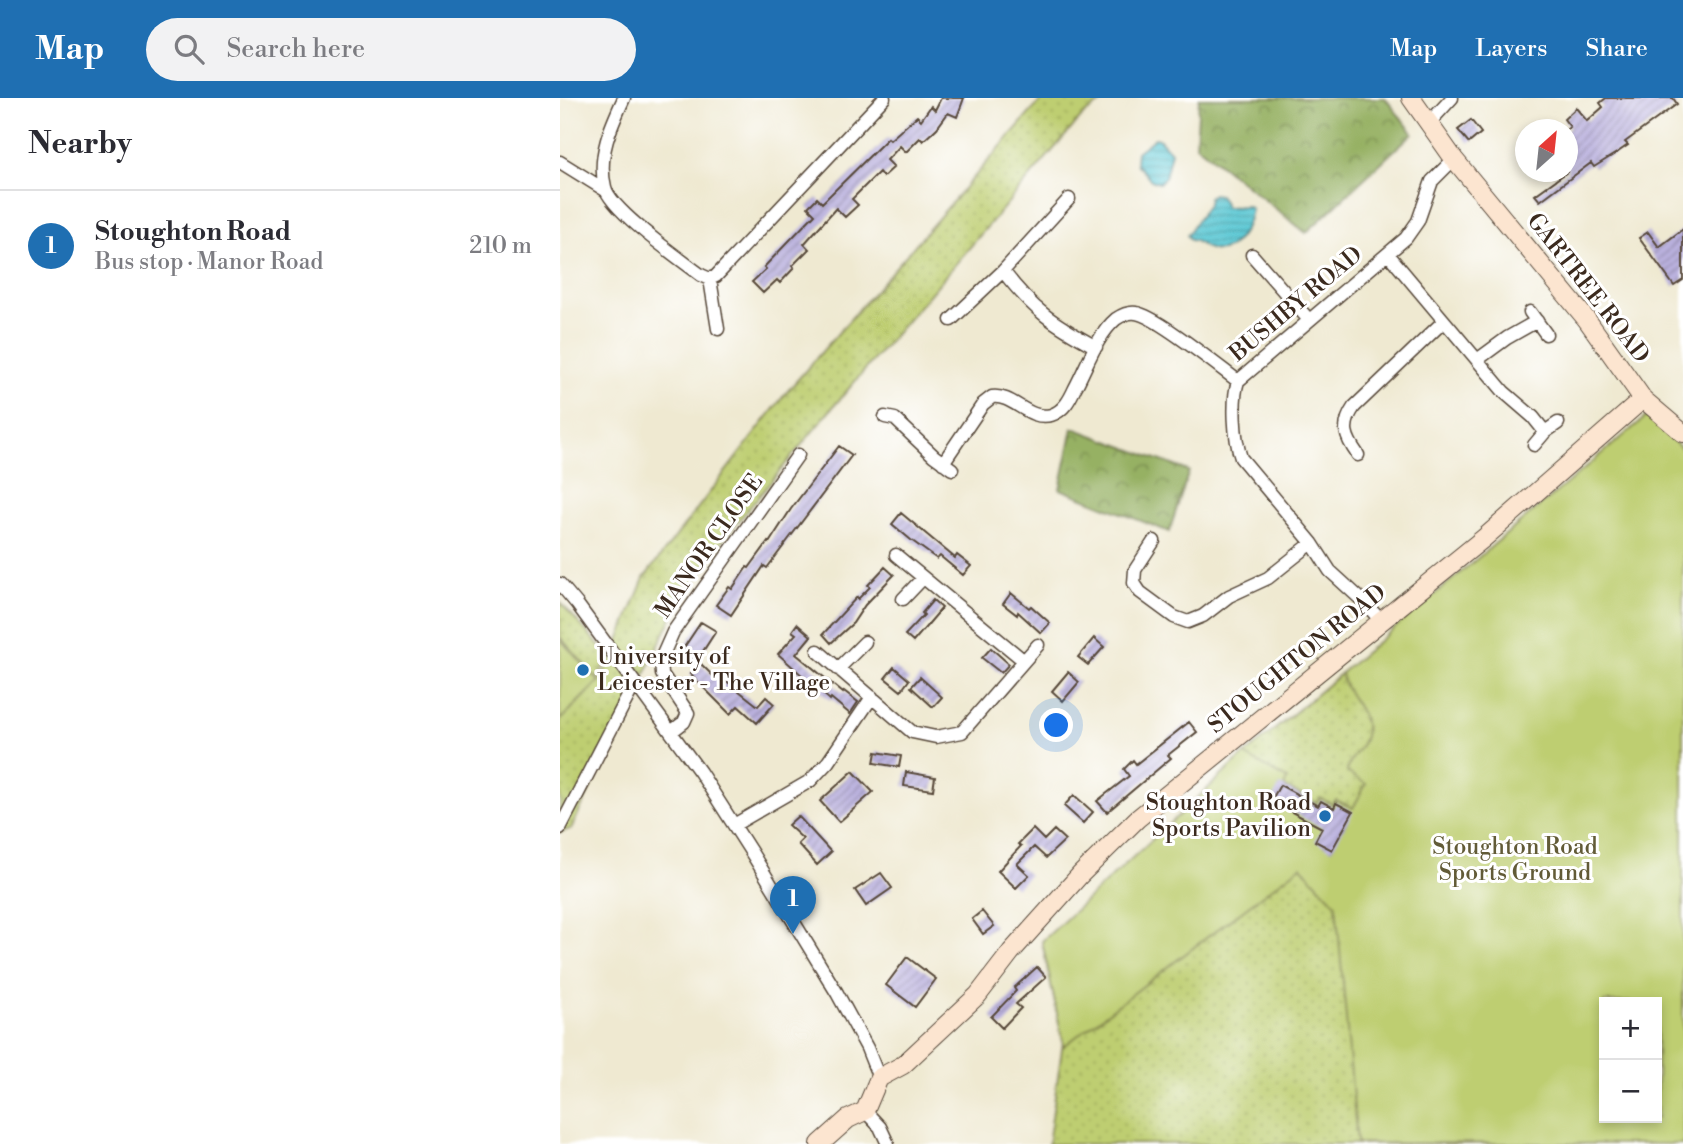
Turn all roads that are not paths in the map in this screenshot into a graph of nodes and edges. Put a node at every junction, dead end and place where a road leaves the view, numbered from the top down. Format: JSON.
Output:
{"nodes":[{"id":1,"x":624,"y":98,"type":"edge"},
{"id":2,"x":884,"y":98,"type":"edge"},
{"id":3,"x":1411,"y":98,"type":"edge"},
{"id":4,"x":1452,"y":98,"type":"edge"},
{"id":5,"x":1428,"y":124,"type":"junction"},
{"id":6,"x":1454,"y":159,"type":"junction"},
{"id":7,"x":560,"y":162,"type":"edge"},
{"id":8,"x":605,"y":190,"type":"junction"},
{"id":9,"x":1069,"y":199,"type":"dead end"},
{"id":10,"x":1263,"y":245,"type":"dead end"},
{"id":11,"x":1388,"y":254,"type":"junction"},
{"id":12,"x":1003,"y":271,"type":"junction"},
{"id":13,"x":710,"y":279,"type":"junction"},
{"id":14,"x":951,"y":320,"type":"dead end"},
{"id":15,"x":1309,"y":320,"type":"junction"},
{"id":16,"x":1444,"y":321,"type":"junction"},
{"id":17,"x":718,"y":329,"type":"dead end"},
{"id":18,"x":1546,"y":334,"type":"dead end"},
{"id":19,"x":1096,"y":347,"type":"junction"},
{"id":20,"x":1477,"y":360,"type":"junction"},
{"id":21,"x":1238,"y":381,"type":"junction"},
{"id":22,"x":1643,"y":399,"type":"junction"},
{"id":23,"x":885,"y":417,"type":"dead end"},
{"id":24,"x":1558,"y":423,"type":"dead end"},
{"id":25,"x":1545,"y":432,"type":"junction"},
{"id":26,"x":1683,"y":433,"type":"edge"},
{"id":27,"x":1534,"y":445,"type":"dead end"},
{"id":28,"x":798,"y":455,"type":"dead end"},
{"id":29,"x":1357,"y":455,"type":"dead end"},
{"id":30,"x":1154,"y":541,"type":"dead end"},
{"id":31,"x":1312,"y":543,"type":"junction"},
{"id":32,"x":896,"y":555,"type":"dead end"},
{"id":33,"x":923,"y":578,"type":"junction"},
{"id":34,"x":560,"y":584,"type":"edge"},
{"id":35,"x":903,"y":599,"type":"dead end"},
{"id":36,"x":1382,"y":622,"type":"junction"},
{"id":37,"x":865,"y":642,"type":"dead end"},
{"id":38,"x":1038,"y":645,"type":"dead end"},
{"id":39,"x":818,"y":651,"type":"dead end"},
{"id":40,"x":1023,"y":660,"type":"junction"},
{"id":41,"x":838,"y":668,"type":"junction"},
{"id":42,"x":635,"y":683,"type":"junction"},
{"id":43,"x":872,"y":697,"type":"junction"},
{"id":44,"x":671,"y":732,"type":"junction"},
{"id":45,"x":734,"y":825,"type":"junction"},
{"id":46,"x":560,"y":827,"type":"edge"},
{"id":47,"x":879,"y":1077,"type":"junction"},
{"id":48,"x":865,"y":1111,"type":"junction"},
{"id":49,"x":820,"y":1144,"type":"edge"},
{"id":50,"x":888,"y":1144,"type":"edge"}],
"edges":[{"from":1,"to":8,"type":"street"},
{"from":2,"to":13,"type":"street"},
{"from":3,"to":5,"type":"main road","name":"GARTREE ROAD"},
{"from":4,"to":5,"type":"street"},
{"from":5,"to":6,"type":"main road","name":"GARTREE ROAD"},
{"from":6,"to":11,"type":"street","name":"BUSHBY ROAD"},
{"from":6,"to":22,"type":"main road","name":"GARTREE ROAD"},
{"from":7,"to":8,"type":"street"},
{"from":8,"to":13,"type":"street"},
{"from":9,"to":12,"type":"street"},
{"from":10,"to":15,"type":"street"},
{"from":11,"to":15,"type":"street","name":"BUSHBY ROAD"},
{"from":11,"to":16,"type":"street"},
{"from":12,"to":14,"type":"street"},
{"from":12,"to":19,"type":"street"},
{"from":13,"to":17,"type":"street"},
{"from":15,"to":21,"type":"street","name":"BUSHBY ROAD"},
{"from":16,"to":20,"type":"street"},
{"from":16,"to":29,"type":"street"},
{"from":18,"to":20,"type":"street"},
{"from":19,"to":21,"type":"street"},
{"from":19,"to":23,"type":"street"},
{"from":20,"to":25,"type":"street"},
{"from":21,"to":31,"type":"street","name":"BUSHBY ROAD"},
{"from":22,"to":26,"type":"main road","name":"GARTREE ROAD"},
{"from":22,"to":36,"type":"main road","name":"STOUGHTON ROAD"},
{"from":24,"to":25,"type":"street"},
{"from":25,"to":27,"type":"street"},
{"from":28,"to":44,"type":"street","name":"MANOR CLOSE"},
{"from":30,"to":31,"type":"street"},
{"from":31,"to":36,"type":"street","name":"BUSHBY ROAD"},
{"from":32,"to":33,"type":"street"},
{"from":33,"to":35,"type":"street"},
{"from":33,"to":40,"type":"street"},
{"from":34,"to":42,"type":"street"},
{"from":36,"to":47,"type":"main road","name":"STOUGHTON ROAD"},
{"from":37,"to":41,"type":"street"},
{"from":38,"to":40,"type":"street"},
{"from":39,"to":41,"type":"street"},
{"from":40,"to":43,"type":"street"},
{"from":41,"to":43,"type":"street"},
{"from":42,"to":44,"type":"street"},
{"from":42,"to":46,"type":"street"},
{"from":43,"to":45,"type":"street"},
{"from":44,"to":45,"type":"street"},
{"from":45,"to":47,"type":"street"},
{"from":47,"to":48,"type":"main road"},
{"from":48,"to":49,"type":"main road"},
{"from":48,"to":50,"type":"street"}]}
